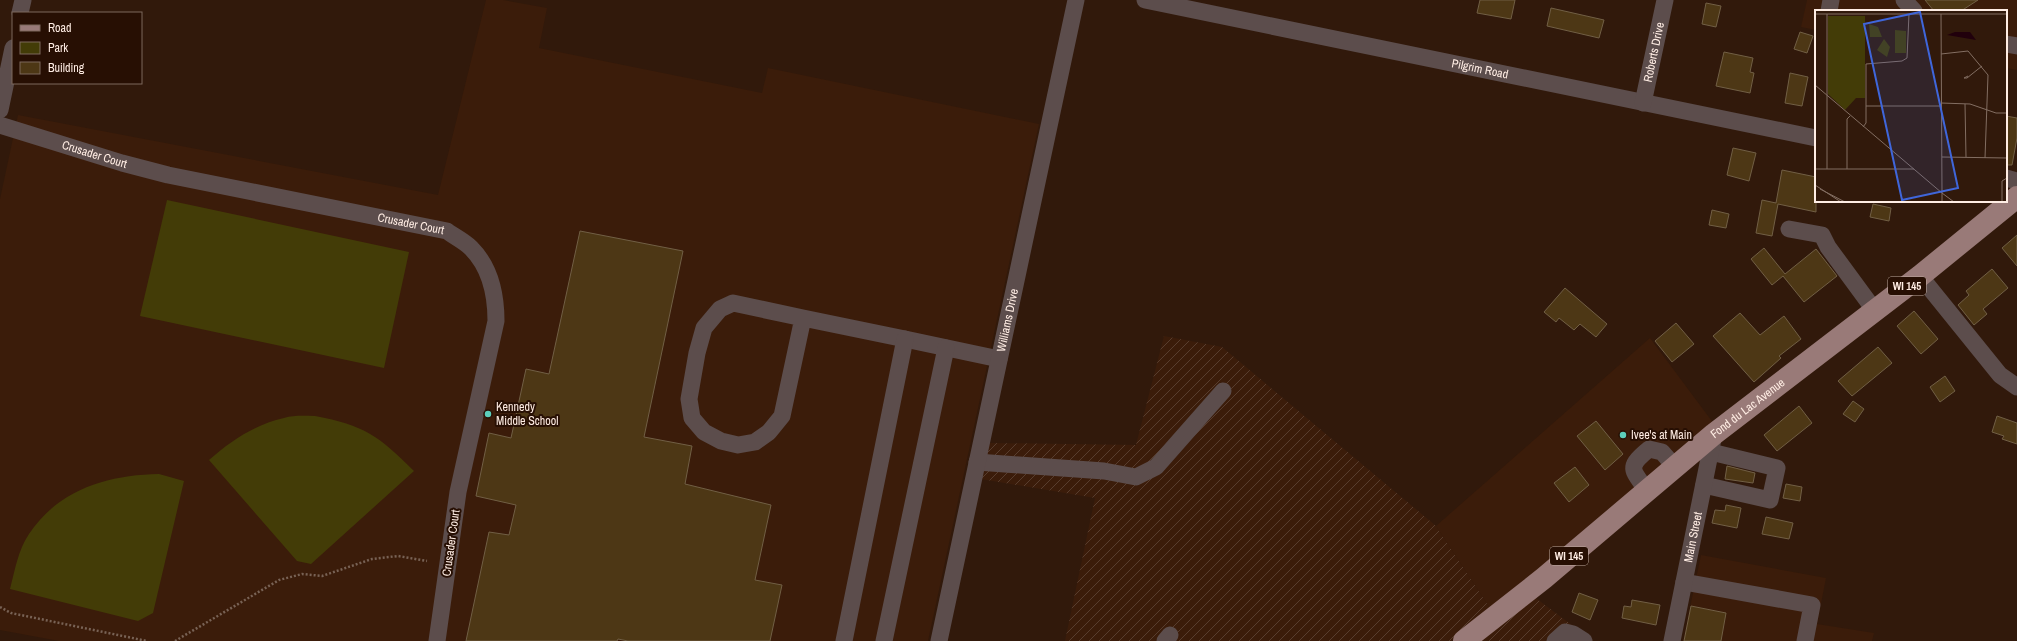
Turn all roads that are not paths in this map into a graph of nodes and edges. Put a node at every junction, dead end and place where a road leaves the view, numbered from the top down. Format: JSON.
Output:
{"nodes":[{"id":1,"x":23,"y":0,"type":"edge"},
{"id":2,"x":1076,"y":0,"type":"edge"},
{"id":3,"x":1145,"y":0,"type":"edge"},
{"id":4,"x":1665,"y":0,"type":"edge"},
{"id":5,"x":1831,"y":0,"type":"edge"},
{"id":6,"x":1904,"y":0,"type":"edge"},
{"id":7,"x":1829,"y":10,"type":"edge"},
{"id":8,"x":1913,"y":10,"type":"edge"},
{"id":9,"x":20,"y":12,"type":"edge"},
{"id":10,"x":2007,"y":44,"type":"edge"},
{"id":11,"x":2017,"y":46,"type":"edge"},
{"id":12,"x":12,"y":53,"type":"edge"},
{"id":13,"x":1643,"y":104,"type":"junction"},
{"id":14,"x":0,"y":110,"type":"edge"},
{"id":15,"x":0,"y":125,"type":"edge"},
{"id":16,"x":1815,"y":138,"type":"edge"},
{"id":17,"x":2007,"y":178,"type":"edge"},
{"id":18,"x":2017,"y":181,"type":"edge"},
{"id":19,"x":2017,"y":196,"type":"edge"},
{"id":20,"x":2007,"y":201,"type":"edge"},
{"id":21,"x":2005,"y":202,"type":"edge"},
{"id":22,"x":1992,"y":209,"type":"edge"},
{"id":23,"x":1789,"y":229,"type":"dead end"},
{"id":24,"x":1920,"y":276,"type":"junction"},
{"id":25,"x":1875,"y":310,"type":"junction"},
{"id":26,"x":803,"y":318,"type":"junction"},
{"id":27,"x":905,"y":339,"type":"junction"},
{"id":28,"x":946,"y":348,"type":"junction"},
{"id":29,"x":999,"y":359,"type":"junction"},
{"id":30,"x":2017,"y":387,"type":"edge"},
{"id":31,"x":1224,"y":391,"type":"dead end"},
{"id":32,"x":1712,"y":443,"type":"junction"},
{"id":33,"x":977,"y":462,"type":"junction"},
{"id":34,"x":1675,"y":467,"type":"junction"},
{"id":35,"x":1704,"y":485,"type":"junction"},
{"id":36,"x":1647,"y":491,"type":"junction"},
{"id":37,"x":1684,"y":582,"type":"junction"},
{"id":38,"x":438,"y":641,"type":"edge"},
{"id":39,"x":844,"y":641,"type":"edge"},
{"id":40,"x":884,"y":641,"type":"edge"},
{"id":41,"x":939,"y":641,"type":"edge"},
{"id":42,"x":1464,"y":641,"type":"edge"},
{"id":43,"x":1555,"y":641,"type":"edge"},
{"id":44,"x":1584,"y":641,"type":"edge"},
{"id":45,"x":1672,"y":641,"type":"edge"},
{"id":46,"x":1805,"y":641,"type":"edge"}],
"edges":[{"from":1,"to":9,"type":"street"},
{"from":2,"to":29,"type":"street","name":"Williams Drive"},
{"from":3,"to":13,"type":"street","name":"Pilgrim Road"},
{"from":4,"to":13,"type":"street","name":"Roberts Drive"},
{"from":5,"to":7,"type":"street"},
{"from":6,"to":8,"type":"street"},
{"from":10,"to":11,"type":"street"},
{"from":12,"to":14,"type":"street"},
{"from":13,"to":16,"type":"street","name":"Pilgrim Road"},
{"from":15,"to":38,"type":"street","name":"Crusader Court"},
{"from":17,"to":18,"type":"street"},
{"from":19,"to":20,"type":"main road","name":"Fond du Lac Avenue","number":"WI 145"},
{"from":21,"to":22,"type":"main road","name":"Fond du Lac Avenue","number":"WI 145"},
{"from":22,"to":24,"type":"main road","name":"Fond du Lac Avenue","number":"WI 145"},
{"from":23,"to":25,"type":"street"},
{"from":24,"to":25,"type":"main road","name":"Fond du Lac Avenue","number":"WI 145"},
{"from":24,"to":30,"type":"street"},
{"from":25,"to":32,"type":"main road","name":"Fond du Lac Avenue","number":"WI 145"},
{"from":26,"to":26,"type":"street"},
{"from":26,"to":27,"type":"street"},
{"from":27,"to":28,"type":"street"},
{"from":27,"to":39,"type":"street"},
{"from":28,"to":29,"type":"street"},
{"from":28,"to":40,"type":"street"},
{"from":29,"to":33,"type":"street","name":"Williams Drive"},
{"from":31,"to":33,"type":"street"},
{"from":32,"to":34,"type":"main road","name":"Fond du Lac Avenue","number":"WI 145"},
{"from":32,"to":35,"type":"street","name":"Main Street"},
{"from":32,"to":35,"type":"street"},
{"from":33,"to":41,"type":"street","name":"Williams Drive"},
{"from":34,"to":36,"type":"main road","name":"Fond du Lac Avenue","number":"WI 145"},
{"from":34,"to":36,"type":"street"},
{"from":35,"to":37,"type":"street","name":"Main Street"},
{"from":36,"to":42,"type":"main road","name":"Fond du Lac Avenue","number":"WI 145"},
{"from":37,"to":45,"type":"street","name":"Main Street"},
{"from":37,"to":46,"type":"street"},
{"from":43,"to":44,"type":"street"}]}
